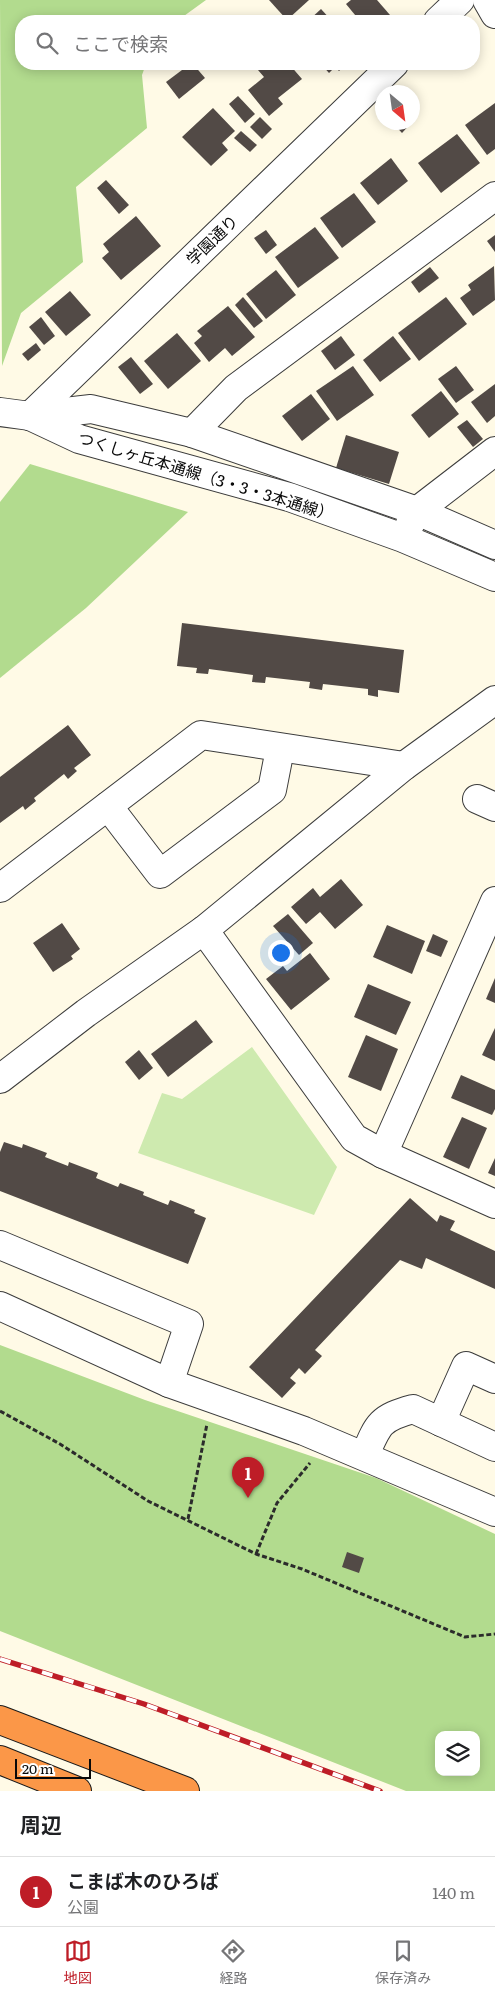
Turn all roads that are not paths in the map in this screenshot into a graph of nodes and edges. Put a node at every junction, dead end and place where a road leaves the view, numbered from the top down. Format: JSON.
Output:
{"nodes":[{"id":1,"x":460,"y":0,"type":"edge"},
{"id":2,"x":486,"y":0,"type":"edge"},
{"id":3,"x":495,"y":14,"type":"edge"},
{"id":4,"x":444,"y":15,"type":"edge"},
{"id":5,"x":388,"y":70,"type":"edge"},
{"id":6,"x":495,"y":196,"type":"edge"},
{"id":7,"x":0,"y":412,"type":"edge"},
{"id":8,"x":30,"y":416,"type":"junction"},
{"id":9,"x":192,"y":433,"type":"junction"},
{"id":10,"x":495,"y":451,"type":"edge"},
{"id":11,"x":417,"y":511,"type":"junction"},
{"id":12,"x":403,"y":538,"type":"junction"},
{"id":13,"x":495,"y":545,"type":"edge"},
{"id":14,"x":495,"y":577,"type":"edge"},
{"id":15,"x":495,"y":700,"type":"edge"},
{"id":16,"x":280,"y":749,"type":"junction"},
{"id":17,"x":404,"y":766,"type":"junction"},
{"id":18,"x":108,"y":806,"type":"junction"},
{"id":19,"x":0,"y":888,"type":"edge"},
{"id":20,"x":495,"y":901,"type":"edge"},
{"id":21,"x":204,"y":930,"type":"junction"},
{"id":22,"x":0,"y":1079,"type":"edge"},
{"id":23,"x":383,"y":1154,"type":"junction"},
{"id":24,"x":495,"y":1204,"type":"edge"},
{"id":25,"x":0,"y":1245,"type":"edge"},
{"id":26,"x":0,"y":1306,"type":"edge"},
{"id":27,"x":495,"y":1379,"type":"edge"},
{"id":28,"x":169,"y":1383,"type":"junction"},
{"id":29,"x":441,"y":1422,"type":"junction"},
{"id":30,"x":495,"y":1447,"type":"edge"},
{"id":31,"x":365,"y":1455,"type":"junction"},
{"id":32,"x":495,"y":1512,"type":"edge"},
{"id":33,"x":0,"y":1720,"type":"edge"},
{"id":34,"x":0,"y":1760,"type":"edge"},
{"id":35,"x":77,"y":1791,"type":"edge"},
{"id":36,"x":185,"y":1791,"type":"edge"}],
"edges":[{"from":1,"to":4,"type":"street"},
{"from":2,"to":3,"type":"street"},
{"from":5,"to":8,"type":"street","name":"学園通り"},
{"from":6,"to":9,"type":"street"},
{"from":7,"to":8,"type":"street","name":"つくしヶ丘本通線（3・3・3本通線）"},
{"from":8,"to":9,"type":"street","name":"つくしヶ丘本通線（3・3・3本通線）"},
{"from":8,"to":12,"type":"street","name":"つくしヶ丘本通線（3・3・3本通線）"},
{"from":9,"to":11,"type":"street","name":"つくしヶ丘本通線（3・3・3本通線）"},
{"from":10,"to":11,"type":"street"},
{"from":11,"to":12,"type":"street"},
{"from":11,"to":13,"type":"street","name":"つくしヶ丘本通線（3・3・3本通線）"},
{"from":12,"to":14,"type":"street","name":"つくしヶ丘本通線（3・3・3本通線）"},
{"from":15,"to":17,"type":"street"},
{"from":16,"to":17,"type":"street"},
{"from":16,"to":18,"type":"street"},
{"from":16,"to":18,"type":"street"},
{"from":17,"to":21,"type":"street"},
{"from":18,"to":19,"type":"street"},
{"from":20,"to":23,"type":"street"},
{"from":21,"to":22,"type":"street"},
{"from":21,"to":23,"type":"street"},
{"from":23,"to":24,"type":"street"},
{"from":25,"to":28,"type":"street"},
{"from":26,"to":28,"type":"street"},
{"from":27,"to":29,"type":"street"},
{"from":28,"to":31,"type":"street"},
{"from":29,"to":30,"type":"street"},
{"from":29,"to":31,"type":"street"},
{"from":31,"to":32,"type":"street"},
{"from":33,"to":36,"type":"highway"},
{"from":34,"to":35,"type":"highway"}]}
